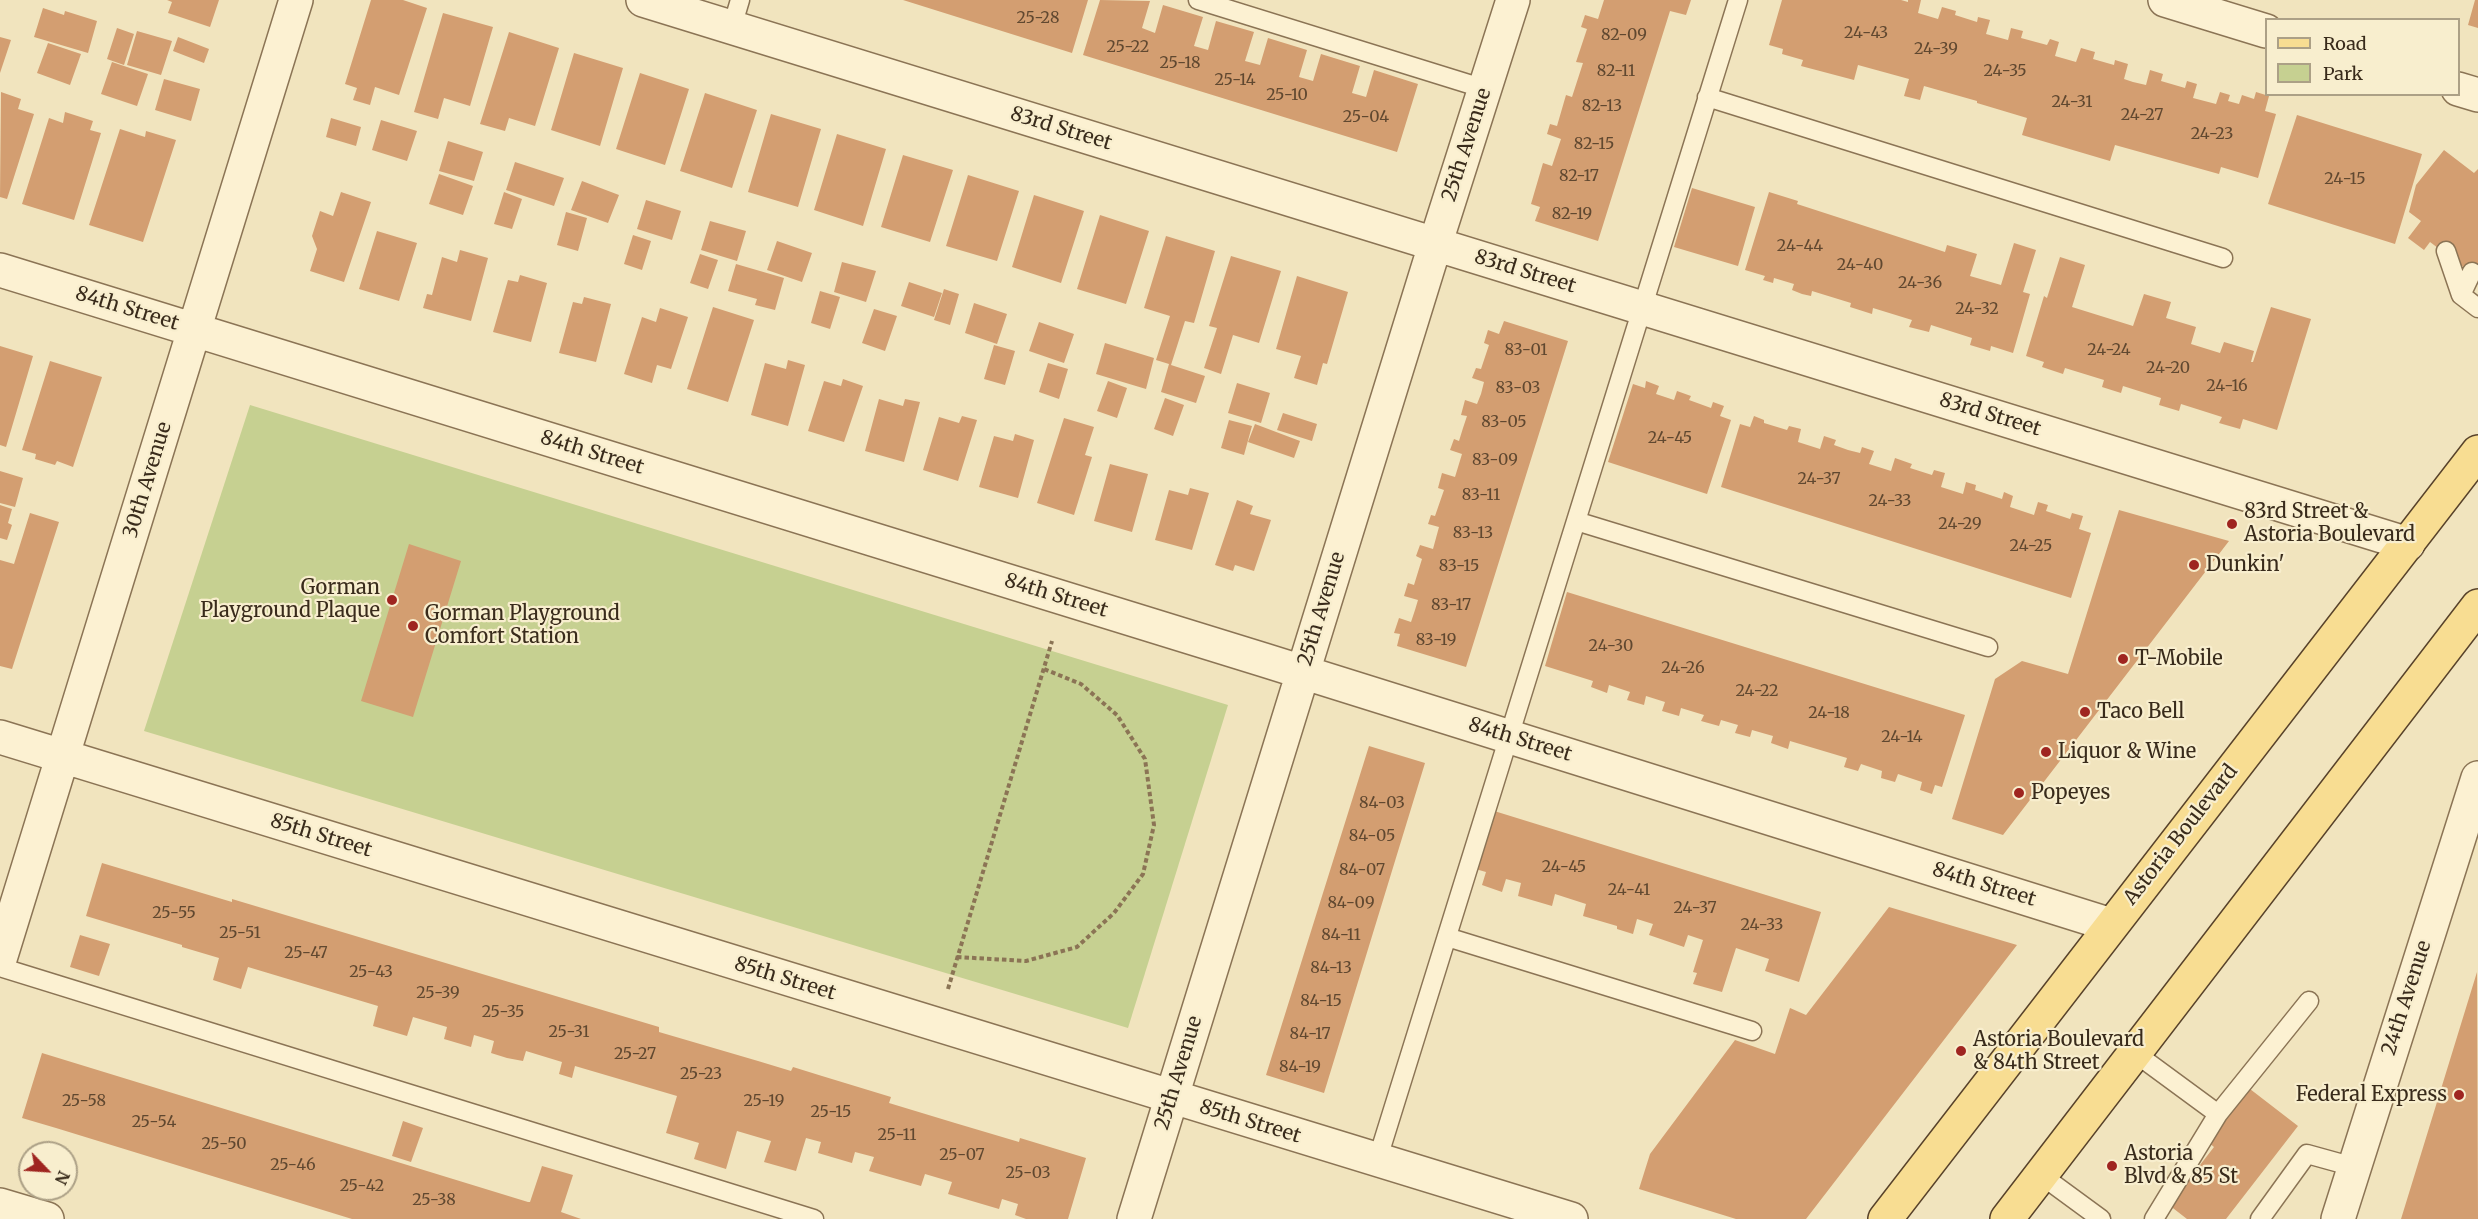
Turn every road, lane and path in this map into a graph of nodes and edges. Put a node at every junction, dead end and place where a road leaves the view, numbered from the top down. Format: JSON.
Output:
{"nodes":[{"id":1,"x":296,"y":0,"type":"edge"},
{"id":2,"x":643,"y":0,"type":"edge"},
{"id":3,"x":1198,"y":0,"type":"edge"},
{"id":4,"x":1513,"y":0,"type":"edge"},
{"id":5,"x":1738,"y":0,"type":"edge"},
{"id":6,"x":2165,"y":0,"type":"edge"},
{"id":7,"x":736,"y":14,"type":"edge"},
{"id":8,"x":2265,"y":31,"type":"edge"},
{"id":9,"x":1485,"y":89,"type":"junction"},
{"id":10,"x":2460,"y":90,"type":"edge"},
{"id":11,"x":2478,"y":95,"type":"edge"},
{"id":12,"x":1707,"y":98,"type":"junction"},
{"id":13,"x":1435,"y":244,"type":"junction"},
{"id":14,"x":2446,"y":251,"type":"dead end"},
{"id":15,"x":2223,"y":258,"type":"dead end"},
{"id":16,"x":0,"y":270,"type":"edge"},
{"id":17,"x":2472,"y":272,"type":"dead end"},
{"id":18,"x":2462,"y":295,"type":"junction"},
{"id":19,"x":1642,"y":308,"type":"junction"},
{"id":20,"x":2478,"y":308,"type":"edge"},
{"id":21,"x":194,"y":330,"type":"junction"},
{"id":22,"x":2478,"y":452,"type":"edge"},
{"id":23,"x":1576,"y":521,"type":"junction"},
{"id":24,"x":2408,"y":544,"type":"junction"},
{"id":25,"x":2478,"y":606,"type":"edge"},
{"id":26,"x":1052,"y":641,"type":"dead end"},
{"id":27,"x":1988,"y":647,"type":"dead end"},
{"id":28,"x":1044,"y":669,"type":"junction"},
{"id":29,"x":1302,"y":672,"type":"junction"},
{"id":30,"x":0,"y":737,"type":"edge"},
{"id":31,"x":1509,"y":737,"type":"junction"},
{"id":32,"x":63,"y":756,"type":"junction"},
{"id":33,"x":2478,"y":778,"type":"edge"},
{"id":34,"x":2111,"y":925,"type":"junction"},
{"id":35,"x":1447,"y":937,"type":"junction"},
{"id":36,"x":957,"y":957,"type":"junction"},
{"id":37,"x":0,"y":959,"type":"edge"},
{"id":38,"x":0,"y":967,"type":"edge"},
{"id":39,"x":948,"y":989,"type":"dead end"},
{"id":40,"x":2309,"y":1001,"type":"dead end"},
{"id":41,"x":1752,"y":1031,"type":"dead end"},
{"id":42,"x":2135,"y":1053,"type":"junction"},
{"id":43,"x":1171,"y":1098,"type":"junction"},
{"id":44,"x":2218,"y":1114,"type":"junction"},
{"id":45,"x":1377,"y":1161,"type":"junction"},
{"id":46,"x":2355,"y":1167,"type":"junction"},
{"id":47,"x":2041,"y":1175,"type":"junction"},
{"id":48,"x":0,"y":1205,"type":"edge"},
{"id":49,"x":47,"y":1219,"type":"edge"},
{"id":50,"x":814,"y":1219,"type":"edge"},
{"id":51,"x":1134,"y":1219,"type":"edge"},
{"id":52,"x":1571,"y":1219,"type":"edge"},
{"id":53,"x":1885,"y":1219,"type":"edge"},
{"id":54,"x":2007,"y":1219,"type":"edge"},
{"id":55,"x":2101,"y":1219,"type":"edge"},
{"id":56,"x":2154,"y":1219,"type":"edge"},
{"id":57,"x":2260,"y":1219,"type":"edge"},
{"id":58,"x":2338,"y":1219,"type":"edge"}],
"edges":[{"from":1,"to":21,"type":"street","name":"30th Avenue"},
{"from":2,"to":7,"type":"street","name":"83rd Street"},
{"from":3,"to":9,"type":"lane"},
{"from":4,"to":9,"type":"street","name":"25th Avenue"},
{"from":5,"to":12,"type":"lane"},
{"from":6,"to":8,"type":"street"},
{"from":7,"to":13,"type":"street","name":"83rd Street"},
{"from":9,"to":13,"type":"street","name":"25th Avenue"},
{"from":10,"to":11,"type":"street"},
{"from":12,"to":15,"type":"lane"},
{"from":12,"to":19,"type":"lane"},
{"from":13,"to":19,"type":"street","name":"83rd Street"},
{"from":13,"to":29,"type":"street","name":"25th Avenue"},
{"from":14,"to":18,"type":"lane"},
{"from":16,"to":21,"type":"street","name":"84th Street"},
{"from":17,"to":18,"type":"lane"},
{"from":18,"to":20,"type":"lane"},
{"from":19,"to":23,"type":"lane"},
{"from":19,"to":24,"type":"street","name":"83rd Street"},
{"from":21,"to":29,"type":"street","name":"84th Street"},
{"from":21,"to":32,"type":"street","name":"30th Avenue"},
{"from":22,"to":24,"type":"main road","name":"Astoria Boulevard"},
{"from":23,"to":27,"type":"lane"},
{"from":23,"to":31,"type":"lane"},
{"from":24,"to":34,"type":"main road","name":"Astoria Boulevard"},
{"from":25,"to":42,"type":"main road"},
{"from":26,"to":28,"type":"path"},
{"from":28,"to":36,"type":"path"},
{"from":28,"to":36,"type":"path"},
{"from":29,"to":31,"type":"street","name":"84th Street"},
{"from":29,"to":43,"type":"street","name":"25th Avenue"},
{"from":30,"to":32,"type":"street","name":"85th Street"},
{"from":31,"to":34,"type":"street","name":"84th Street"},
{"from":31,"to":35,"type":"lane"},
{"from":32,"to":37,"type":"street","name":"30th Avenue"},
{"from":32,"to":43,"type":"street","name":"85th Street"},
{"from":33,"to":46,"type":"street","name":"24th Avenue"},
{"from":34,"to":53,"type":"main road","name":"Astoria Boulevard"},
{"from":35,"to":41,"type":"lane"},
{"from":35,"to":45,"type":"lane"},
{"from":36,"to":39,"type":"path"},
{"from":38,"to":50,"type":"lane"},
{"from":40,"to":44,"type":"lane"},
{"from":42,"to":44,"type":"lane"},
{"from":42,"to":47,"type":"main road"},
{"from":43,"to":45,"type":"street","name":"85th Street"},
{"from":43,"to":51,"type":"street","name":"25th Avenue"},
{"from":44,"to":56,"type":"lane"},
{"from":45,"to":52,"type":"street","name":"85th Street"},
{"from":46,"to":57,"type":"lane"},
{"from":46,"to":58,"type":"street","name":"24th Avenue"},
{"from":47,"to":54,"type":"main road"},
{"from":47,"to":55,"type":"lane"},
{"from":48,"to":49,"type":"street"}]}
